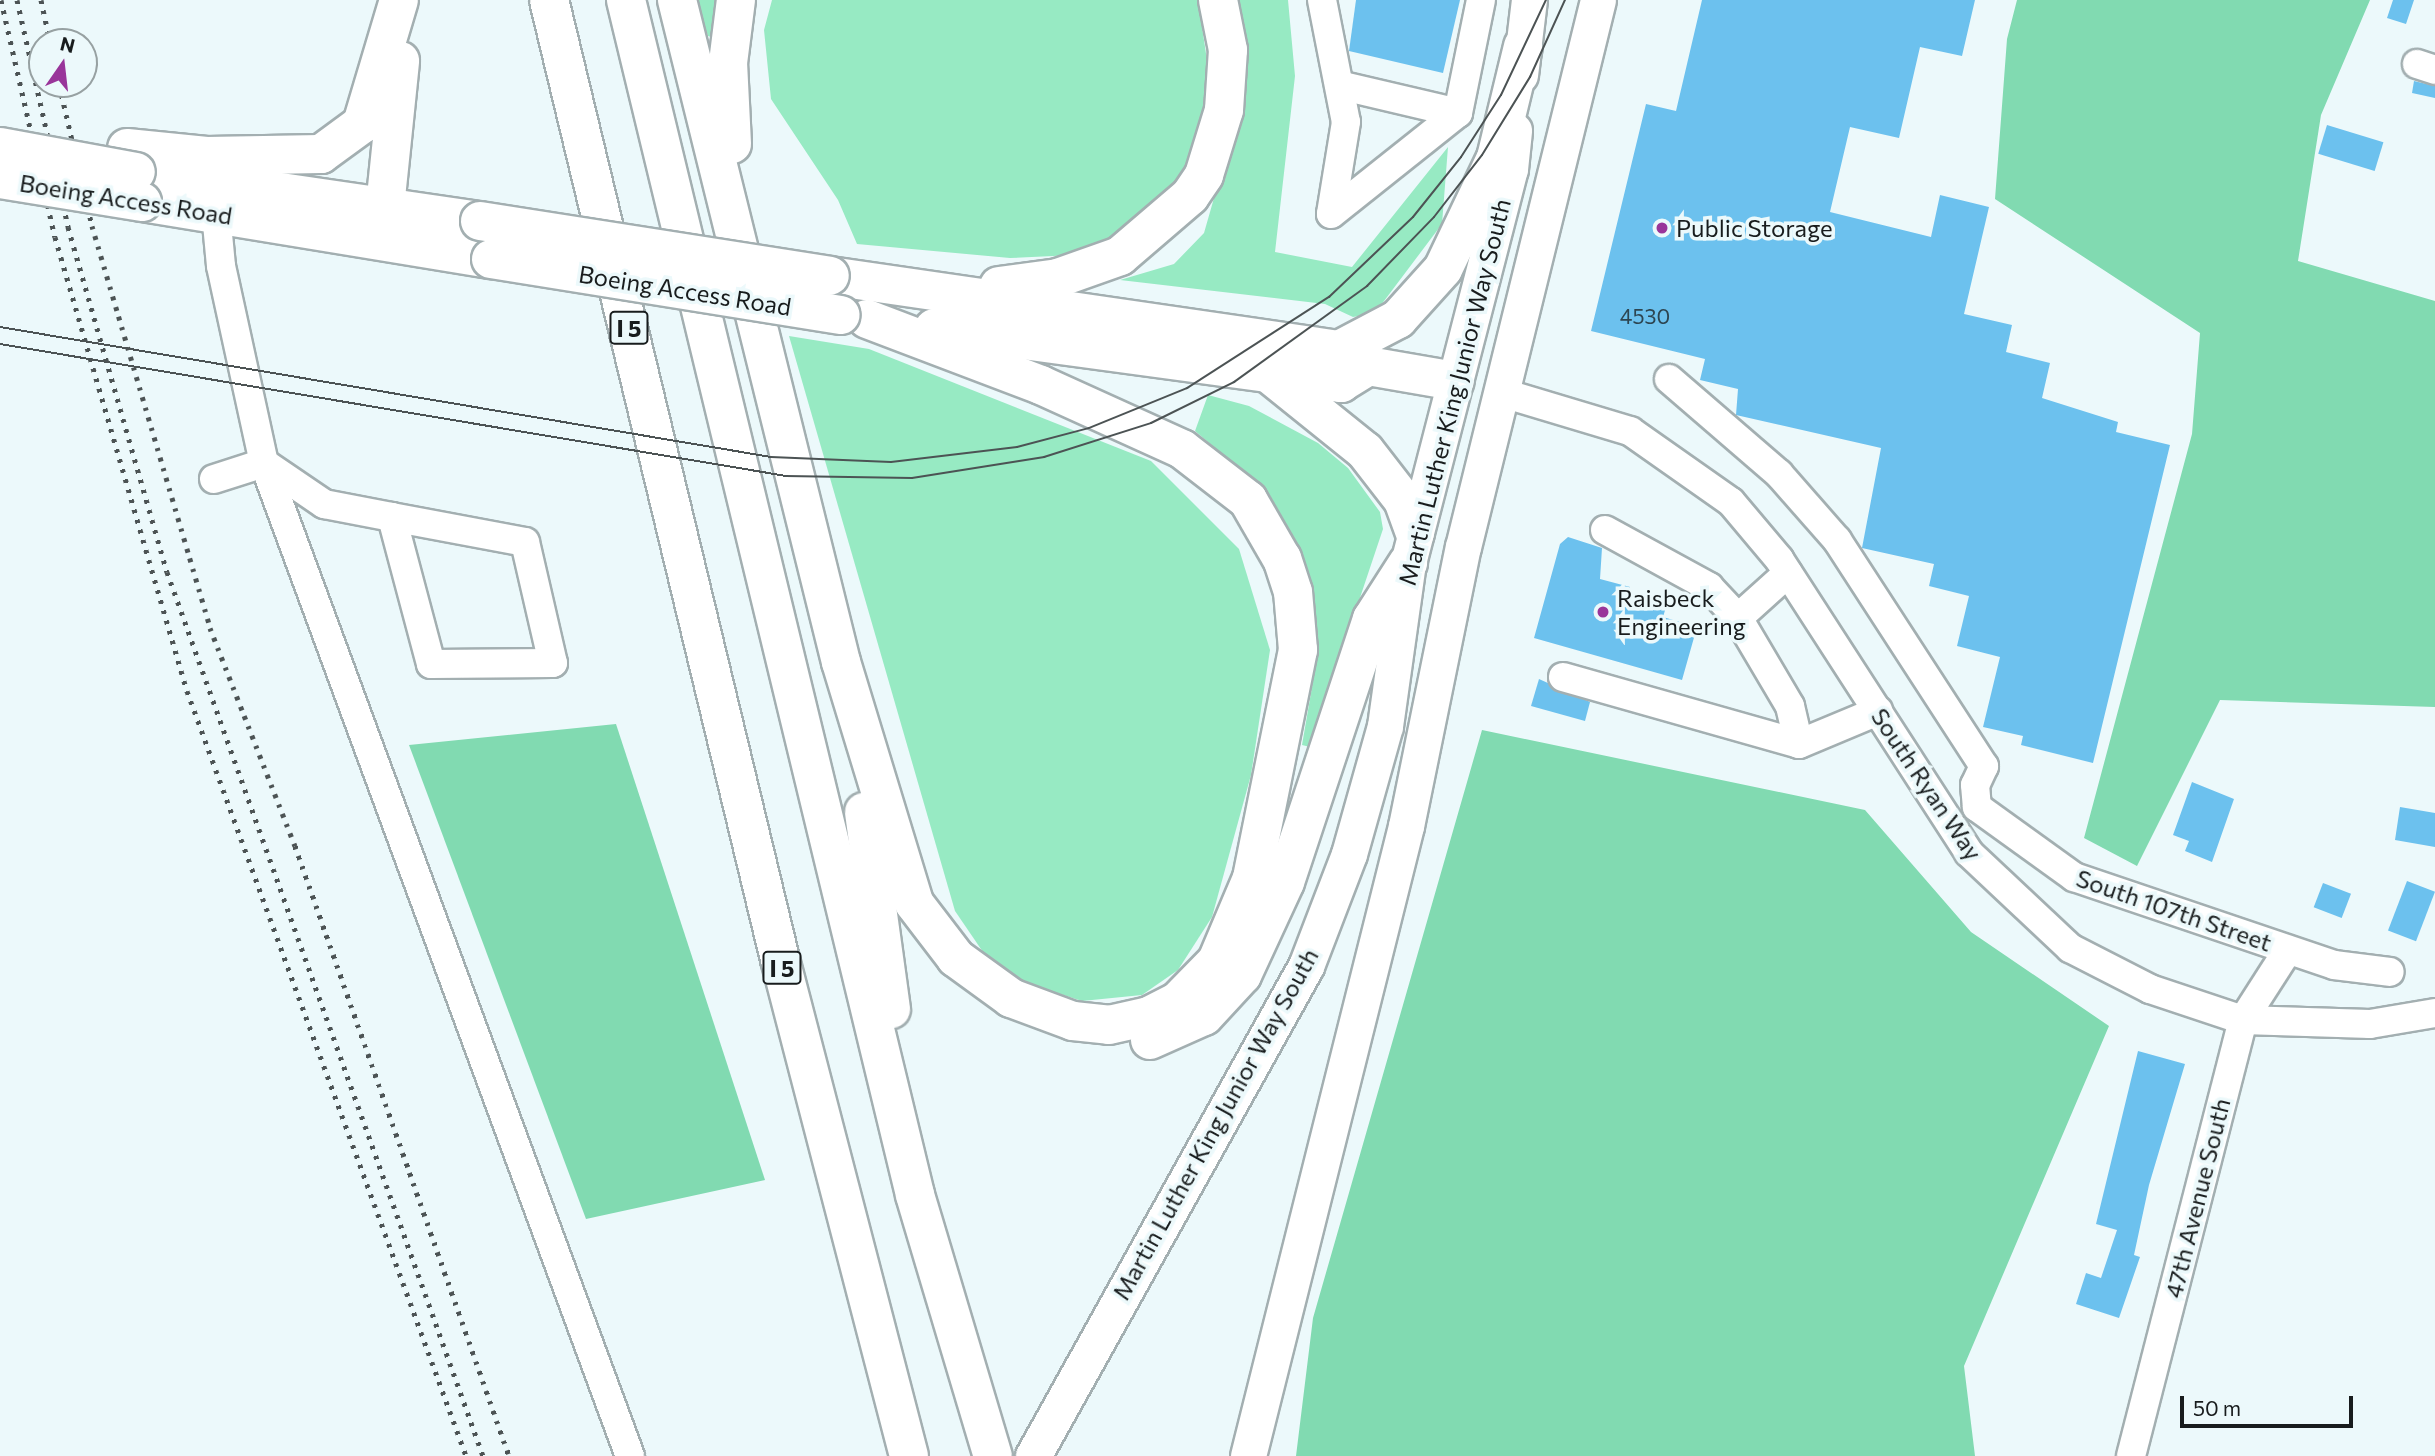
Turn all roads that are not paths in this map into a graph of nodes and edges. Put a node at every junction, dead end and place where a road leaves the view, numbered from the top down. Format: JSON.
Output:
{"nodes":[{"id":1,"x":550,"y":0,"type":"edge"},
{"id":2,"x":626,"y":0,"type":"edge"},
{"id":3,"x":677,"y":0,"type":"edge"},
{"id":4,"x":736,"y":0,"type":"edge"},
{"id":5,"x":1218,"y":0,"type":"edge"},
{"id":6,"x":1322,"y":0,"type":"edge"},
{"id":7,"x":1480,"y":0,"type":"edge"},
{"id":8,"x":1529,"y":0,"type":"edge"},
{"id":9,"x":1598,"y":0,"type":"edge"},
{"id":10,"x":397,"y":12,"type":"edge"},
{"id":11,"x":1523,"y":46,"type":"junction"},
{"id":12,"x":1339,"y":85,"type":"junction"},
{"id":13,"x":1458,"y":113,"type":"junction"},
{"id":14,"x":0,"y":137,"type":"edge"},
{"id":15,"x":0,"y":147,"type":"edge"},
{"id":16,"x":135,"y":174,"type":"junction"},
{"id":17,"x":0,"y":179,"type":"edge"},
{"id":18,"x":385,"y":207,"type":"junction"},
{"id":19,"x":216,"y":213,"type":"junction"},
{"id":20,"x":415,"y":245,"type":"junction"},
{"id":21,"x":896,"y":285,"type":"junction"},
{"id":22,"x":854,"y":317,"type":"junction"},
{"id":23,"x":1353,"y":358,"type":"junction"},
{"id":24,"x":1268,"y":373,"type":"junction"},
{"id":25,"x":771,"y":376,"type":"junction"},
{"id":26,"x":1669,"y":379,"type":"dead end"},
{"id":27,"x":1455,"y":381,"type":"junction"},
{"id":28,"x":1503,"y":393,"type":"junction"},
{"id":29,"x":264,"y":463,"type":"junction"},
{"id":30,"x":214,"y":479,"type":"dead end"},
{"id":31,"x":392,"y":517,"type":"junction"},
{"id":32,"x":1605,"y":530,"type":"dead end"},
{"id":33,"x":1411,"y":548,"type":"junction"},
{"id":34,"x":1788,"y":573,"type":"junction"},
{"id":35,"x":1738,"y":618,"type":"junction"},
{"id":36,"x":841,"y":662,"type":"junction"},
{"id":37,"x":1563,"y":677,"type":"dead end"},
{"id":38,"x":1878,"y":711,"type":"junction"},
{"id":39,"x":1799,"y":744,"type":"junction"},
{"id":40,"x":914,"y":903,"type":"junction"},
{"id":41,"x":2288,"y":950,"type":"junction"},
{"id":42,"x":2390,"y":972,"type":"dead end"},
{"id":43,"x":2435,"y":1013,"type":"edge"},
{"id":44,"x":2243,"y":1020,"type":"junction"},
{"id":45,"x":915,"y":1195,"type":"junction"},
{"id":46,"x":1040,"y":1443,"type":"edge"},
{"id":47,"x":992,"y":1450,"type":"edge"},
{"id":48,"x":630,"y":1456,"type":"edge"},
{"id":49,"x":909,"y":1456,"type":"edge"},
{"id":50,"x":1248,"y":1456,"type":"edge"},
{"id":51,"x":2130,"y":1456,"type":"edge"}],
"edges":[{"from":1,"to":49,"type":"highway","number":"I 5"},
{"from":2,"to":45,"type":"highway"},
{"from":3,"to":25,"type":"highway"},
{"from":4,"to":25,"type":"highway"},
{"from":5,"to":21,"type":"highway"},
{"from":6,"to":12,"type":"street"},
{"from":7,"to":13,"type":"street"},
{"from":8,"to":11,"type":"main road","name":"Martin Luther King Junior Way South"},
{"from":9,"to":28,"type":"main road","name":"Martin Luther King Junior Way South"},
{"from":10,"to":16,"type":"highway"},
{"from":10,"to":18,"type":"highway"},
{"from":11,"to":23,"type":"highway"},
{"from":11,"to":27,"type":"main road","name":"Martin Luther King Junior Way South"},
{"from":12,"to":13,"type":"street"},
{"from":12,"to":13,"type":"street"},
{"from":14,"to":16,"type":"highway"},
{"from":15,"to":16,"type":"highway","name":"Boeing Access Road","bridge":true},
{"from":16,"to":17,"type":"highway","name":"Boeing Access Road","bridge":true},
{"from":16,"to":18,"type":"highway","name":"Boeing Access Road"},
{"from":16,"to":19,"type":"highway","name":"Boeing Access Road"},
{"from":18,"to":20,"type":"highway"},
{"from":18,"to":21,"type":"highway","name":"Boeing Access Road","bridge":true},
{"from":19,"to":20,"type":"highway","name":"Boeing Access Road"},
{"from":19,"to":29,"type":"street"},
{"from":20,"to":22,"type":"highway","name":"Boeing Access Road","bridge":true},
{"from":21,"to":23,"type":"highway","name":"Boeing Access Road"},
{"from":22,"to":24,"type":"highway","name":"Boeing Access Road"},
{"from":22,"to":40,"type":"highway"},
{"from":23,"to":24,"type":"highway","name":"Boeing Access Road"},
{"from":23,"to":27,"type":"highway","name":"Boeing Access Road"},
{"from":24,"to":33,"type":"highway"},
{"from":25,"to":36,"type":"highway"},
{"from":26,"to":41,"type":"street","name":"South 107th Street"},
{"from":27,"to":28,"type":"main road","name":"Boeing Access Road"},
{"from":27,"to":33,"type":"main road","name":"Martin Luther King Junior Way South"},
{"from":28,"to":34,"type":"street","name":"South Ryan Way"},
{"from":28,"to":50,"type":"main road","name":"Martin Luther King Junior Way South"},
{"from":29,"to":30,"type":"street"},
{"from":29,"to":31,"type":"street"},
{"from":29,"to":48,"type":"street"},
{"from":31,"to":31,"type":"street"},
{"from":32,"to":35,"type":"street"},
{"from":33,"to":40,"type":"highway"},
{"from":33,"to":46,"type":"main road","name":"Martin Luther King Junior Way South"},
{"from":34,"to":35,"type":"street"},
{"from":34,"to":38,"type":"street","name":"South Ryan Way"},
{"from":35,"to":39,"type":"street"},
{"from":36,"to":40,"type":"highway"},
{"from":36,"to":45,"type":"highway"},
{"from":37,"to":39,"type":"street"},
{"from":38,"to":39,"type":"street"},
{"from":38,"to":44,"type":"street","name":"South Ryan Way"},
{"from":41,"to":42,"type":"street","name":"South 107th Street"},
{"from":41,"to":44,"type":"street","name":"47th Avenue South"},
{"from":43,"to":44,"type":"street","name":"South Ryan Way"},
{"from":44,"to":51,"type":"street","name":"47th Avenue South"},
{"from":45,"to":47,"type":"highway"}]}
